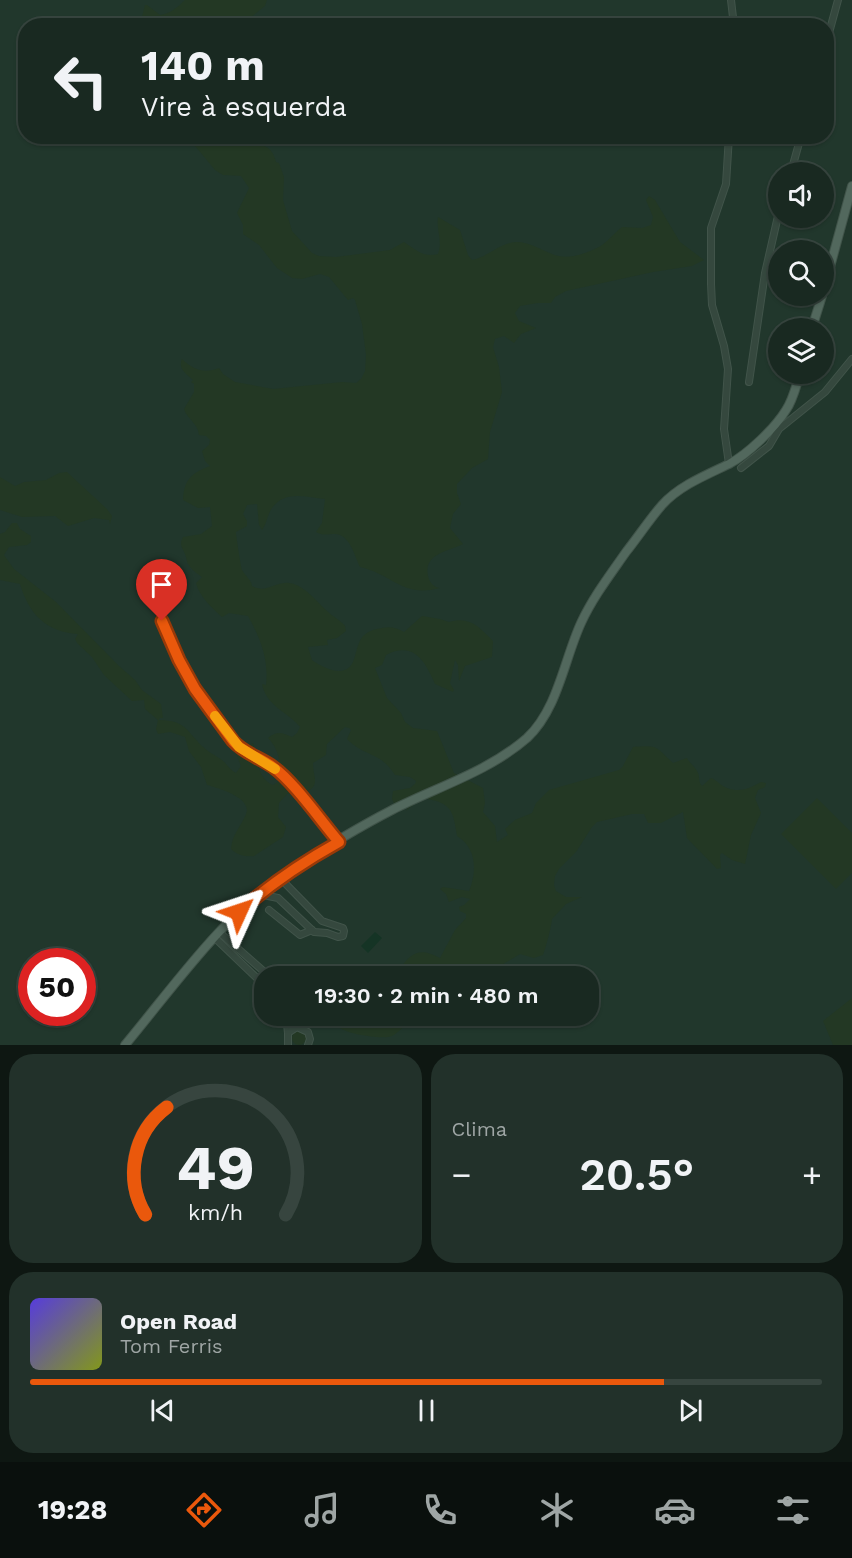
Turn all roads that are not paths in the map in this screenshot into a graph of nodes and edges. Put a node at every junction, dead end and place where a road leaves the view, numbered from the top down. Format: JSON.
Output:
{"nodes":[{"id":1,"x":731,"y":0,"type":"edge"},
{"id":2,"x":838,"y":0,"type":"edge"},
{"id":3,"x":733,"y":18,"type":"edge"},
{"id":4,"x":833,"y":18,"type":"edge"},
{"id":5,"x":728,"y":144,"type":"edge"},
{"id":6,"x":799,"y":144,"type":"edge"},
{"id":7,"x":794,"y":162,"type":"edge"},
{"id":8,"x":852,"y":186,"type":"edge"},
{"id":9,"x":775,"y":228,"type":"edge"},
{"id":10,"x":834,"y":252,"type":"edge"},
{"id":11,"x":852,"y":359,"type":"edge"},
{"id":12,"x":749,"y":382,"type":"dead end"},
{"id":13,"x":797,"y":384,"type":"edge"},
{"id":14,"x":729,"y":464,"type":"junction"},
{"id":15,"x":741,"y":468,"type":"dead end"},
{"id":16,"x":162,"y":621,"type":"dead end"},
{"id":17,"x":339,"y":842,"type":"junction"},
{"id":18,"x":280,"y":878,"type":"junction"},
{"id":19,"x":258,"y":894,"type":"junction"},
{"id":20,"x":269,"y":910,"type":"dead end"},
{"id":21,"x":312,"y":930,"type":"junction"},
{"id":22,"x":217,"y":934,"type":"junction"},
{"id":23,"x":257,"y":966,"type":"edge"},
{"id":24,"x":254,"y":974,"type":"edge"},
{"id":25,"x":287,"y":1026,"type":"edge"},
{"id":26,"x":297,"y":1027,"type":"joint"},
{"id":27,"x":288,"y":1033,"type":"junction"},
{"id":28,"x":125,"y":1045,"type":"edge"},
{"id":29,"x":288,"y":1045,"type":"edge"},
{"id":30,"x":308,"y":1045,"type":"edge"}],
"edges":[{"from":1,"to":3,"type":"street"},
{"from":2,"to":4,"type":"street"},
{"from":5,"to":14,"type":"street"},
{"from":6,"to":7,"type":"street"},
{"from":8,"to":10,"type":"main road"},
{"from":9,"to":12,"type":"street"},
{"from":11,"to":15,"type":"street"},
{"from":13,"to":14,"type":"main road"},
{"from":14,"to":17,"type":"main road"},
{"from":16,"to":17,"type":"street"},
{"from":17,"to":18,"type":"main road"},
{"from":18,"to":19,"type":"main road"},
{"from":18,"to":21,"type":"street"},
{"from":19,"to":21,"type":"street"},
{"from":19,"to":22,"type":"main road"},
{"from":20,"to":21,"type":"street"},
{"from":22,"to":23,"type":"street"},
{"from":22,"to":24,"type":"street"},
{"from":22,"to":28,"type":"main road"},
{"from":25,"to":27,"type":"street"},
{"from":26,"to":27,"type":"street"},
{"from":26,"to":30,"type":"street"},
{"from":27,"to":29,"type":"street"}]}
